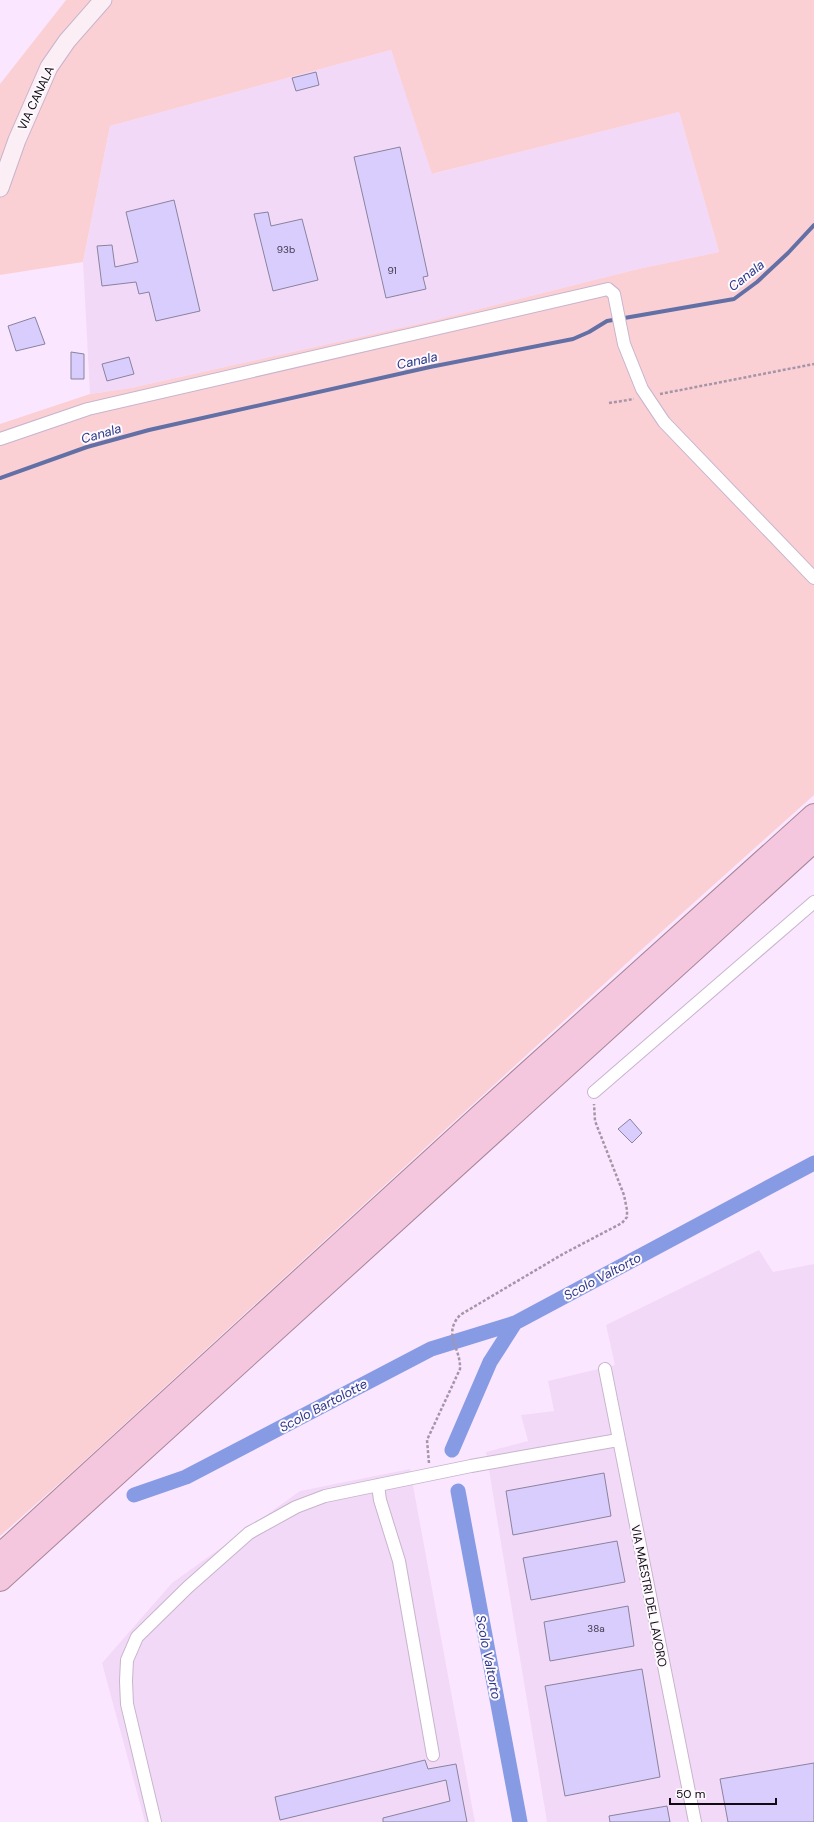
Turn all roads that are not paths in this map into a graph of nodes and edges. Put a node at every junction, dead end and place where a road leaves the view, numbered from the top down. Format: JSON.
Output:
{"nodes":[{"id":1,"x":103,"y":0,"type":"edge"},
{"id":2,"x":0,"y":188,"type":"edge"},
{"id":3,"x":0,"y":438,"type":"edge"},
{"id":4,"x":814,"y":578,"type":"edge"},
{"id":5,"x":814,"y":815,"type":"edge"},
{"id":6,"x":814,"y":842,"type":"edge"},
{"id":7,"x":814,"y":902,"type":"edge"},
{"id":8,"x":594,"y":1092,"type":"road end"},
{"id":9,"x":605,"y":1369,"type":"dead end"},
{"id":10,"x":618,"y":1440,"type":"junction"},
{"id":11,"x":378,"y":1485,"type":"junction"},
{"id":12,"x":0,"y":1555,"type":"edge"},
{"id":13,"x":0,"y":1580,"type":"edge"},
{"id":14,"x":433,"y":1755,"type":"dead end"},
{"id":15,"x":155,"y":1822,"type":"edge"},
{"id":16,"x":695,"y":1822,"type":"edge"}],
"edges":[{"from":1,"to":2,"type":"street","name":"VIA CANALA"},
{"from":3,"to":4,"type":"street"},
{"from":5,"to":12,"type":"highway"},
{"from":6,"to":13,"type":"highway"},
{"from":7,"to":8,"type":"street"},
{"from":9,"to":10,"type":"street","name":"VIA MAESTRI DEL LAVORO"},
{"from":10,"to":11,"type":"street"},
{"from":10,"to":16,"type":"street","name":"VIA MAESTRI DEL LAVORO"},
{"from":11,"to":14,"type":"street"},
{"from":11,"to":15,"type":"street"}]}
